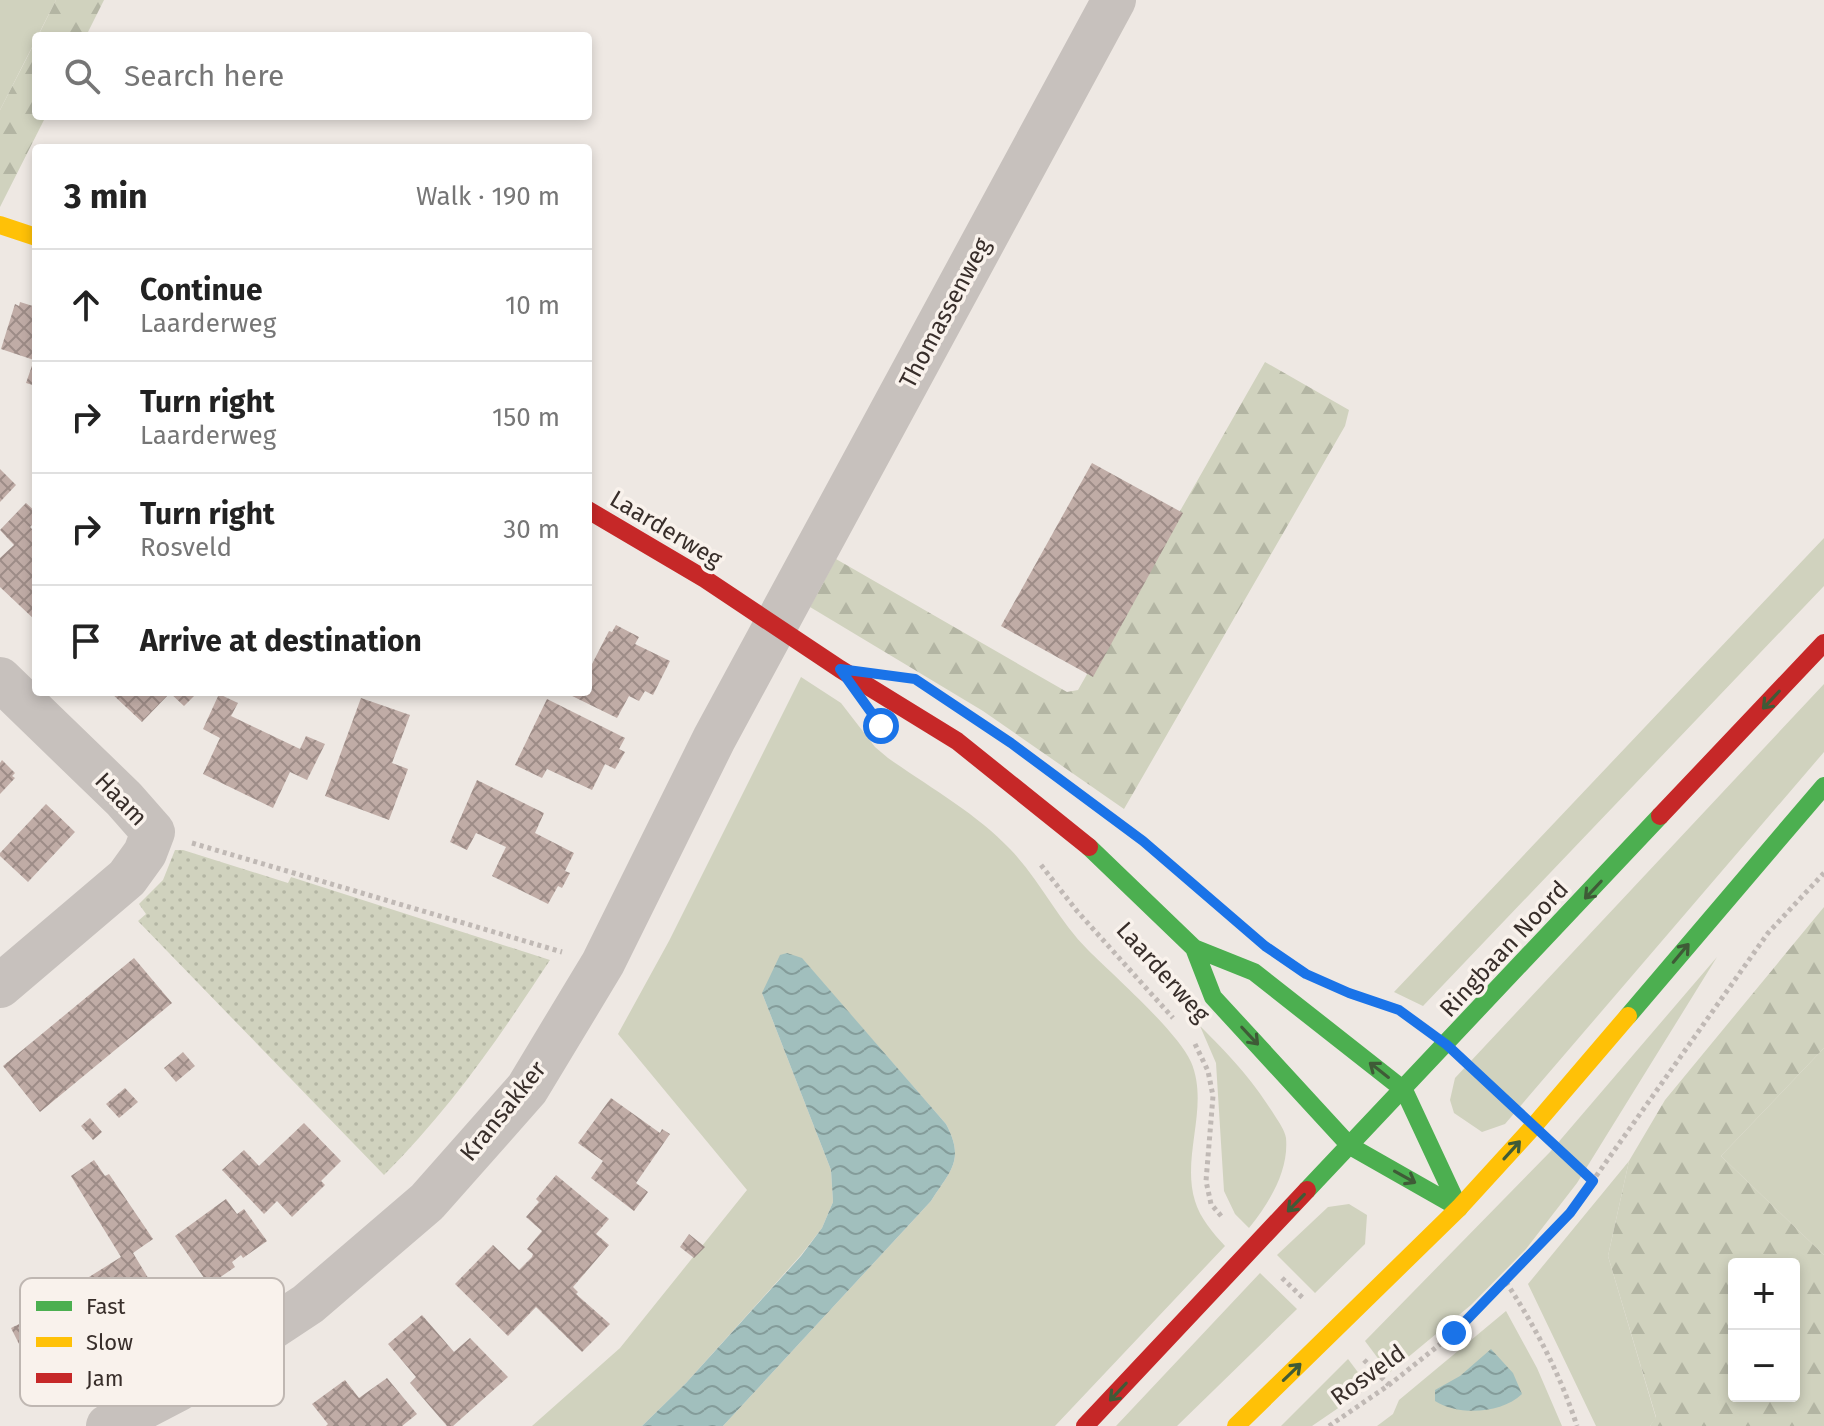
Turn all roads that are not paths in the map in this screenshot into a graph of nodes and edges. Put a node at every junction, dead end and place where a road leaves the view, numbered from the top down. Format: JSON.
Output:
{"nodes":[{"id":1,"x":1114,"y":0,"type":"edge"},
{"id":2,"x":0,"y":225,"type":"edge"},
{"id":3,"x":32,"y":236,"type":"edge"},
{"id":4,"x":592,"y":512,"type":"edge"},
{"id":5,"x":776,"y":625,"type":"junction"},
{"id":6,"x":1824,"y":643,"type":"edge"},
{"id":7,"x":0,"y":679,"type":"edge"},
{"id":8,"x":1824,"y":786,"type":"edge"},
{"id":9,"x":1194,"y":948,"type":"junction"},
{"id":10,"x":0,"y":986,"type":"edge"},
{"id":11,"x":1404,"y":1090,"type":"junction"},
{"id":12,"x":1350,"y":1146,"type":"junction"},
{"id":13,"x":1459,"y":1208,"type":"junction"},
{"id":14,"x":284,"y":1320,"type":"edge"},
{"id":15,"x":146,"y":1406,"type":"edge"},
{"id":16,"x":108,"y":1426,"type":"edge"},
{"id":17,"x":1085,"y":1426,"type":"edge"},
{"id":18,"x":1236,"y":1426,"type":"edge"}],
"edges":[{"from":1,"to":5,"type":"street","name":"Thomassenweg"},
{"from":2,"to":3,"type":"main road"},
{"from":4,"to":5,"type":"main road","name":"Laarderweg"},
{"from":5,"to":9,"type":"main road","name":"Laarderweg"},
{"from":5,"to":14,"type":"street","name":"Kransakker"},
{"from":6,"to":11,"type":"main road","name":"Ringbaan Noord","one_way":true},
{"from":7,"to":10,"type":"street","name":"Haam"},
{"from":13,"to":8,"type":"main road","one_way":true},
{"from":11,"to":9,"type":"main road","name":"Laarderweg","one_way":true},
{"from":9,"to":12,"type":"main road","name":"Laarderweg","one_way":true},
{"from":11,"to":12,"type":"main road","name":"Ringbaan Noord"},
{"from":11,"to":13,"type":"main road","name":"Laarderweg"},
{"from":12,"to":13,"type":"main road","name":"Laarderweg","one_way":true},
{"from":12,"to":17,"type":"main road","name":"Ringbaan Noord","one_way":true},
{"from":18,"to":13,"type":"main road","one_way":true},
{"from":15,"to":16,"type":"street","name":"Kransakker"}]}
